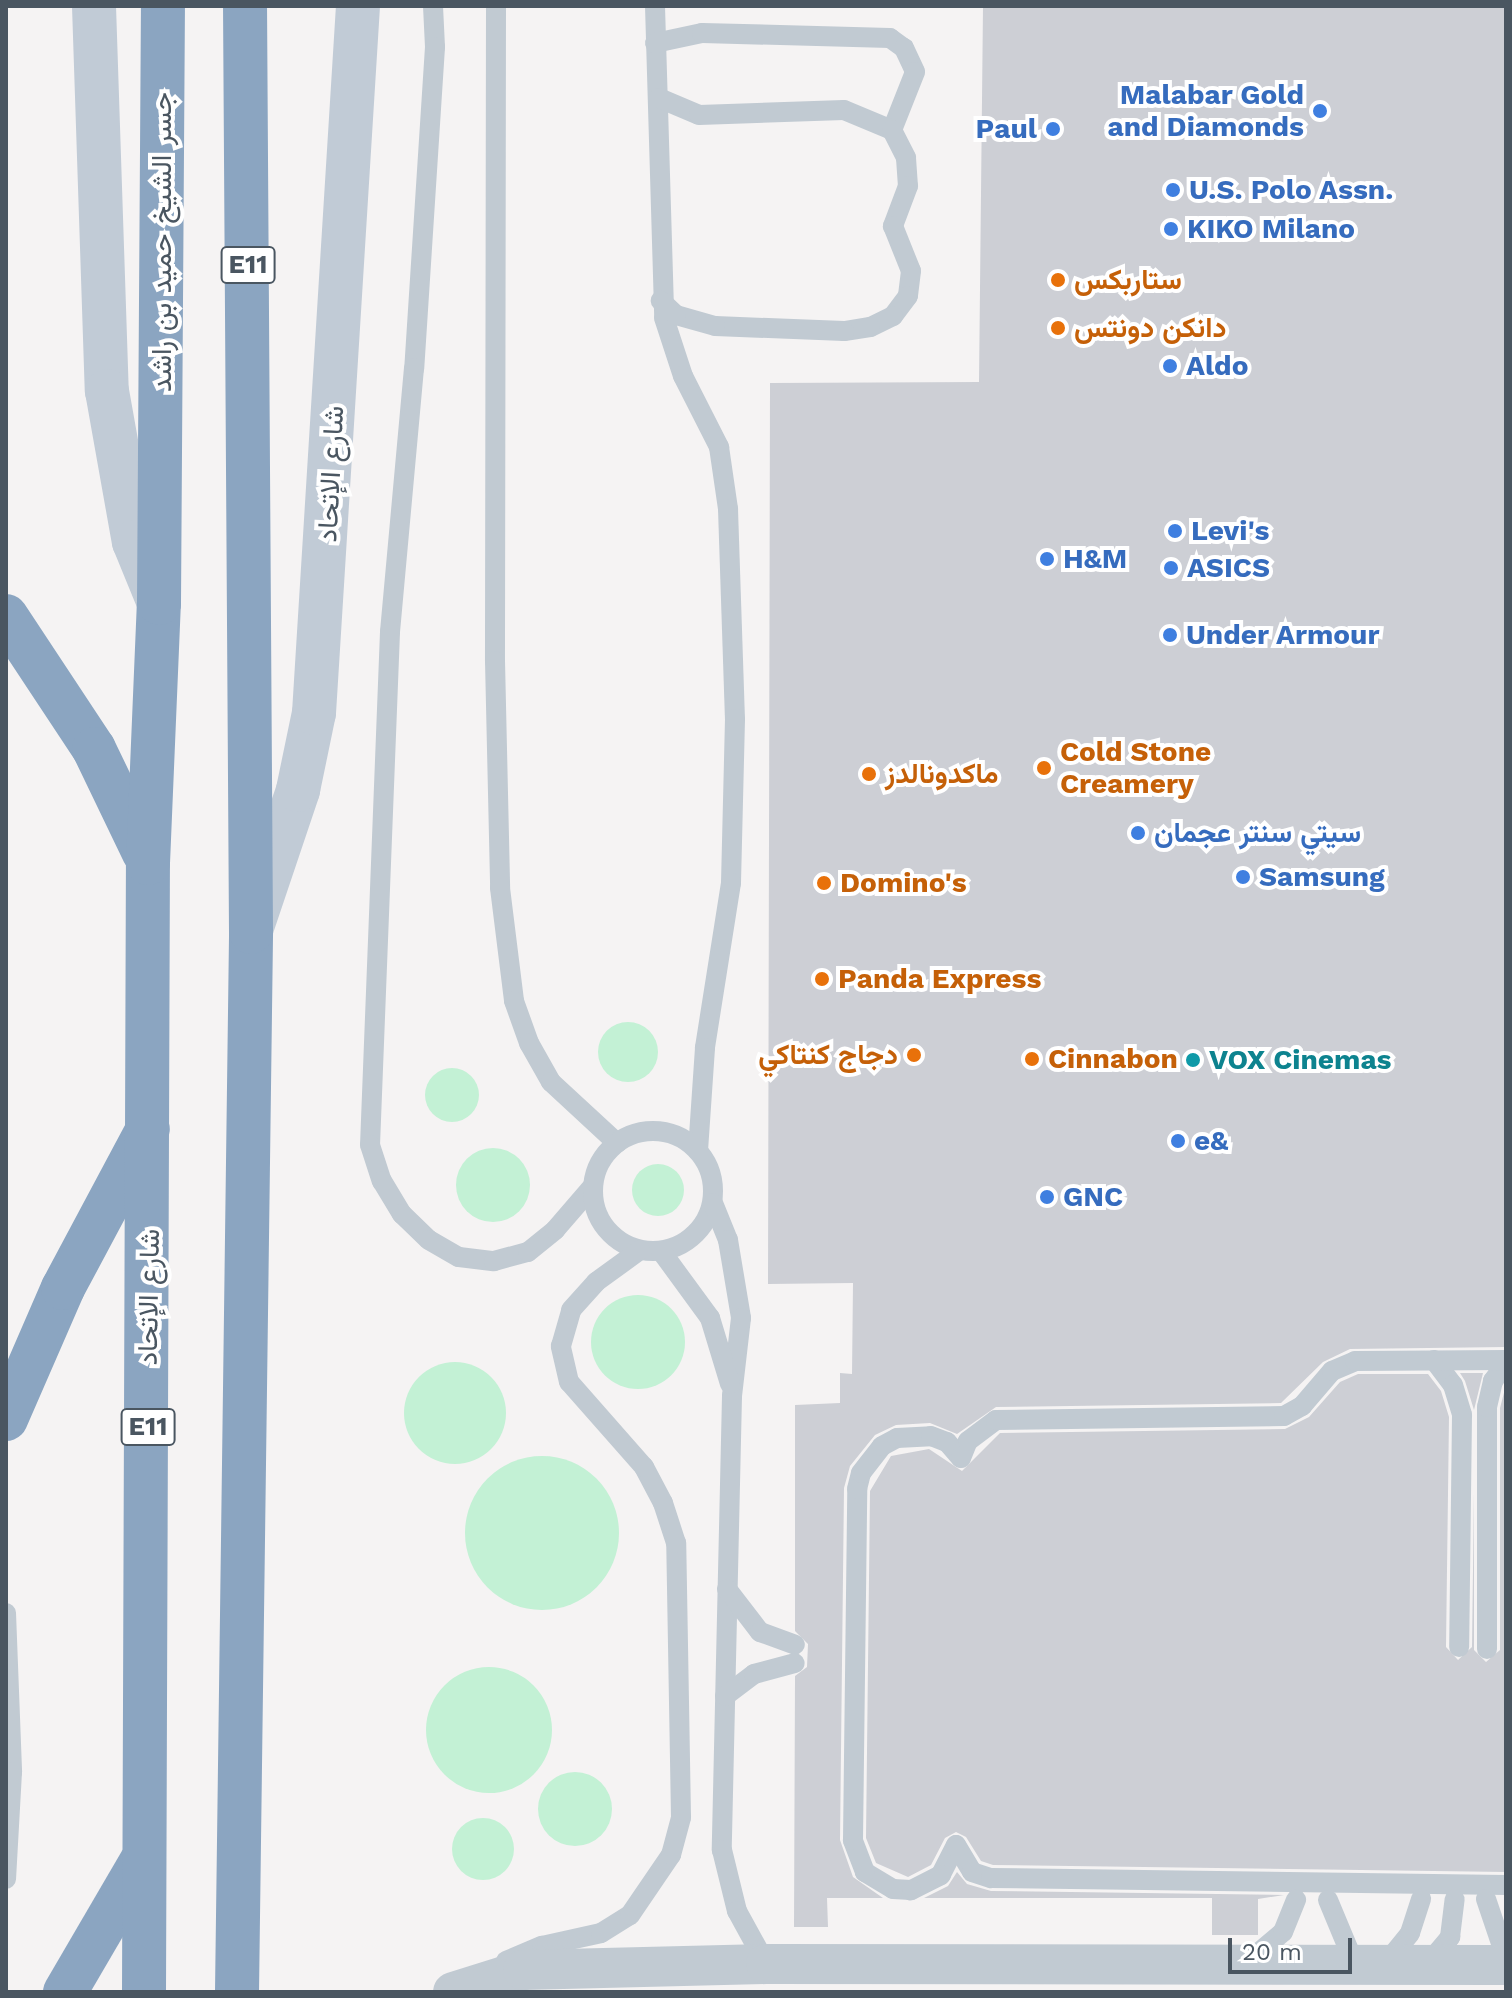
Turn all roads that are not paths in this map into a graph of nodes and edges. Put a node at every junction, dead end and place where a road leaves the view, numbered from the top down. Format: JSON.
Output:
{"nodes":[{"id":1,"x":94,"y":6,"type":"edge"},
{"id":2,"x":163,"y":6,"type":"edge"},
{"id":3,"x":245,"y":6,"type":"edge"},
{"id":4,"x":358,"y":6,"type":"edge"},
{"id":5,"x":433,"y":6,"type":"edge"},
{"id":6,"x":496,"y":6,"type":"edge"},
{"id":7,"x":655,"y":6,"type":"edge"},
{"id":8,"x":655,"y":43,"type":"junction"},
{"id":9,"x":659,"y":98,"type":"junction"},
{"id":10,"x":892,"y":130,"type":"junction"},
{"id":11,"x":661,"y":301,"type":"junction"},
{"id":12,"x":161,"y":478,"type":"joint"},
{"id":13,"x":159,"y":603,"type":"junction"},
{"id":14,"x":6,"y":616,"type":"edge"},
{"id":15,"x":148,"y":863,"type":"junction"},
{"id":16,"x":251,"y":932,"type":"junction"},
{"id":17,"x":151,"y":1124,"type":"junction"},
{"id":18,"x":617,"y":1143,"type":"junction"},
{"id":19,"x":698,"y":1151,"type":"junction"},
{"id":20,"x":593,"y":1186,"type":"junction"},
{"id":21,"x":713,"y":1203,"type":"junction"},
{"id":22,"x":640,"y":1250,"type":"junction"},
{"id":23,"x":661,"y":1251,"type":"junction"},
{"id":24,"x":1434,"y":1360,"type":"junction"},
{"id":25,"x":1506,"y":1362,"type":"edge"},
{"id":26,"x":732,"y":1396,"type":"junction"},
{"id":27,"x":6,"y":1419,"type":"edge"},
{"id":28,"x":726,"y":1587,"type":"junction"},
{"id":29,"x":6,"y":1613,"type":"edge"},
{"id":30,"x":1459,"y":1647,"type":"dead end"},
{"id":31,"x":1487,"y":1649,"type":"dead end"},
{"id":32,"x":725,"y":1696,"type":"junction"},
{"id":33,"x":9,"y":1771,"type":"edge"},
{"id":34,"x":144,"y":1857,"type":"junction"},
{"id":35,"x":6,"y":1879,"type":"edge"},
{"id":36,"x":1506,"y":1885,"type":"edge"},
{"id":37,"x":1296,"y":1899,"type":"dead end"},
{"id":38,"x":1421,"y":1899,"type":"dead end"},
{"id":39,"x":1455,"y":1899,"type":"dead end"},
{"id":40,"x":1486,"y":1899,"type":"dead end"},
{"id":41,"x":1328,"y":1900,"type":"dead end"},
{"id":42,"x":1506,"y":1958,"type":"edge"},
{"id":43,"x":766,"y":1964,"type":"junction"},
{"id":44,"x":1239,"y":1965,"type":"junction"},
{"id":45,"x":1369,"y":1965,"type":"junction"},
{"id":46,"x":1506,"y":1965,"type":"edge"},
{"id":47,"x":1426,"y":1966,"type":"junction"},
{"id":48,"x":462,"y":1987,"type":"edge"},
{"id":49,"x":65,"y":1992,"type":"edge"},
{"id":50,"x":144,"y":1992,"type":"edge"},
{"id":51,"x":237,"y":1992,"type":"edge"}],
"edges":[{"from":1,"to":13,"type":"street","name":"شارع الإتحاد"},
{"from":2,"to":12,"type":"highway","name":"جسر الشيخ حميد بن راشد","number":"E11"},
{"from":3,"to":16,"type":"highway","name":"شارع الإتحاد","number":"E11"},
{"from":4,"to":16,"type":"street","name":"شارع الإتحاد"},
{"from":5,"to":20,"type":"lane"},
{"from":6,"to":18,"type":"lane"},
{"from":7,"to":8,"type":"lane"},
{"from":8,"to":9,"type":"lane"},
{"from":8,"to":10,"type":"lane"},
{"from":9,"to":10,"type":"lane"},
{"from":9,"to":11,"type":"lane"},
{"from":10,"to":11,"type":"lane"},
{"from":11,"to":19,"type":"lane"},
{"from":12,"to":13,"type":"highway","name":"شارع الإتحاد","number":"E11"},
{"from":13,"to":15,"type":"highway","name":"شارع الإتحاد","number":"E11"},
{"from":14,"to":15,"type":"highway"},
{"from":15,"to":17,"type":"highway","name":"شارع الإتحاد","number":"E11"},
{"from":16,"to":51,"type":"highway","name":"شارع الإتحاد","number":"E11"},
{"from":17,"to":27,"type":"highway"},
{"from":17,"to":34,"type":"highway","name":"شارع الإتحاد","number":"E11"},
{"from":18,"to":19,"type":"lane"},
{"from":18,"to":20,"type":"lane"},
{"from":19,"to":21,"type":"lane"},
{"from":20,"to":22,"type":"lane"},
{"from":21,"to":23,"type":"lane"},
{"from":21,"to":26,"type":"lane"},
{"from":22,"to":23,"type":"lane"},
{"from":22,"to":48,"type":"lane"},
{"from":23,"to":26,"type":"lane"},
{"from":24,"to":25,"type":"lane"},
{"from":24,"to":30,"type":"lane"},
{"from":24,"to":36,"type":"lane"},
{"from":25,"to":31,"type":"lane"},
{"from":26,"to":28,"type":"lane"},
{"from":28,"to":32,"type":"lane"},
{"from":28,"to":32,"type":"lane"},
{"from":29,"to":33,"type":"lane"},
{"from":32,"to":43,"type":"lane"},
{"from":33,"to":35,"type":"lane"},
{"from":34,"to":49,"type":"highway"},
{"from":34,"to":50,"type":"highway","name":"شارع الإتحاد","number":"E11"},
{"from":37,"to":44,"type":"lane"},
{"from":38,"to":45,"type":"lane"},
{"from":39,"to":47,"type":"lane"},
{"from":40,"to":42,"type":"lane"},
{"from":41,"to":45,"type":"lane"},
{"from":43,"to":44,"type":"street"},
{"from":43,"to":48,"type":"street"},
{"from":44,"to":45,"type":"street"},
{"from":45,"to":47,"type":"street"},
{"from":46,"to":47,"type":"street"}]}
